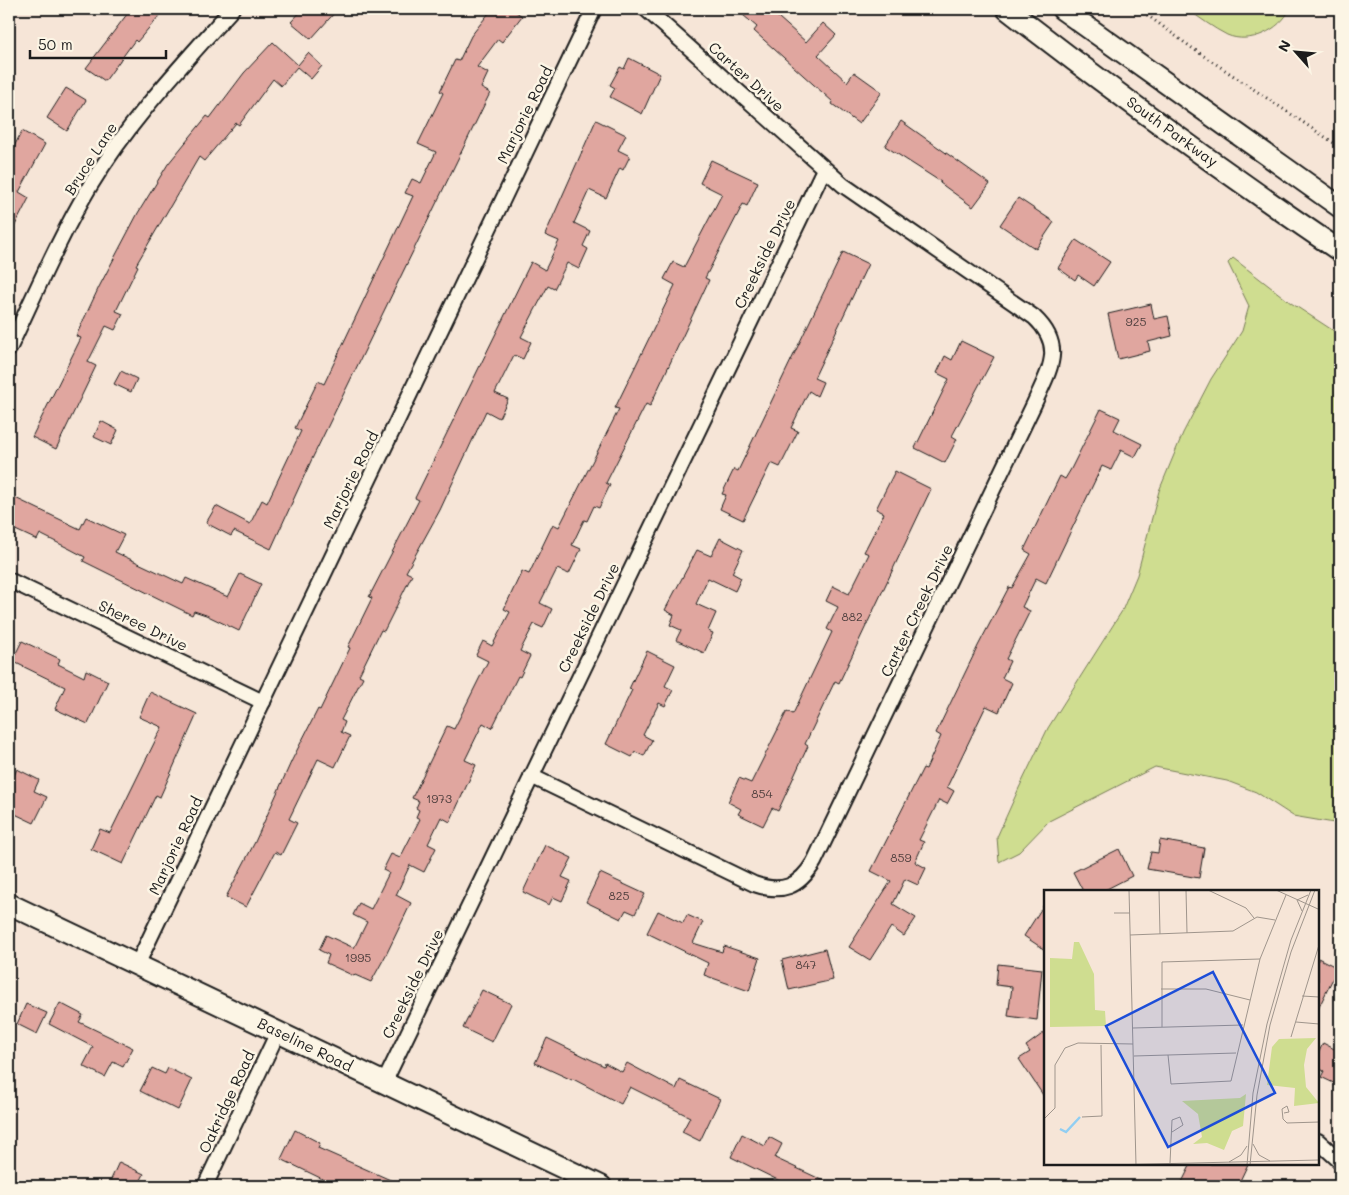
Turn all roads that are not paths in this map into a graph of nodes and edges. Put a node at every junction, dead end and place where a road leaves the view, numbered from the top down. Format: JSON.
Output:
{"nodes":[{"id":1,"x":232,"y":9,"type":"edge"},
{"id":2,"x":594,"y":9,"type":"edge"},
{"id":3,"x":646,"y":9,"type":"edge"},
{"id":4,"x":1007,"y":9,"type":"edge"},
{"id":5,"x":1062,"y":9,"type":"edge"},
{"id":6,"x":824,"y":168,"type":"junction"},
{"id":7,"x":1340,"y":207,"type":"edge"},
{"id":8,"x":1340,"y":251,"type":"edge"},
{"id":9,"x":9,"y":349,"type":"edge"},
{"id":10,"x":9,"y":580,"type":"edge"},
{"id":11,"x":263,"y":702,"type":"junction"},
{"id":12,"x":531,"y":776,"type":"junction"},
{"id":13,"x":9,"y":904,"type":"edge"},
{"id":14,"x":138,"y":966,"type":"junction"},
{"id":15,"x":278,"y":1032,"type":"junction"},
{"id":16,"x":384,"y":1083,"type":"junction"},
{"id":17,"x":1319,"y":1142,"type":"edge"},
{"id":18,"x":1340,"y":1161,"type":"edge"},
{"id":19,"x":205,"y":1186,"type":"edge"},
{"id":20,"x":601,"y":1186,"type":"edge"}],
"edges":[{"from":1,"to":9,"type":"street","name":"Bruce Lane"},
{"from":2,"to":11,"type":"street","name":"Marjorie Road"},
{"from":3,"to":6,"type":"street","name":"Carter Drive"},
{"from":4,"to":8,"type":"main road","name":"South Parkway"},
{"from":5,"to":7,"type":"main road"},
{"from":6,"to":12,"type":"street","name":"Creekside Drive"},
{"from":6,"to":12,"type":"street","name":"Carter Creek Drive"},
{"from":10,"to":11,"type":"street","name":"Sheree Drive"},
{"from":11,"to":14,"type":"street","name":"Marjorie Road"},
{"from":12,"to":16,"type":"street","name":"Creekside Drive"},
{"from":13,"to":14,"type":"main road","name":"Baseline Road"},
{"from":14,"to":15,"type":"main road","name":"Baseline Road"},
{"from":15,"to":16,"type":"main road","name":"Baseline Road"},
{"from":15,"to":19,"type":"street","name":"Oakridge Road"},
{"from":16,"to":20,"type":"main road","name":"Baseline Road"},
{"from":17,"to":18,"type":"street"}]}
